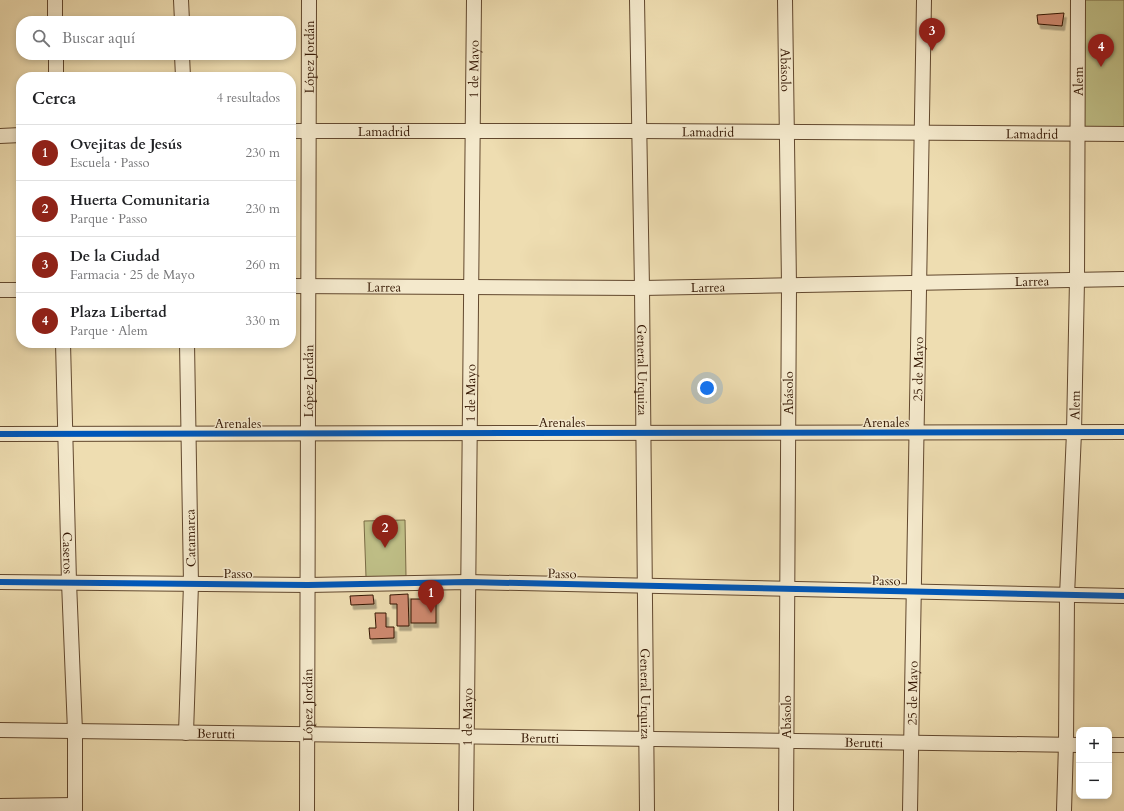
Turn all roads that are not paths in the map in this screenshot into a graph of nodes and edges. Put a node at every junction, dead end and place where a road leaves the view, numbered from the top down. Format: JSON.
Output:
{"nodes":[{"id":1,"x":54,"y":0,"type":"edge"},
{"id":2,"x":181,"y":0,"type":"edge"},
{"id":3,"x":309,"y":0,"type":"edge"},
{"id":4,"x":474,"y":0,"type":"edge"},
{"id":5,"x":637,"y":0,"type":"edge"},
{"id":6,"x":785,"y":0,"type":"edge"},
{"id":7,"x":924,"y":0,"type":"edge"},
{"id":8,"x":1078,"y":0,"type":"edge"},
{"id":9,"x":55,"y":16,"type":"edge"},
{"id":10,"x":182,"y":16,"type":"edge"},
{"id":11,"x":56,"y":60,"type":"edge"},
{"id":12,"x":182,"y":60,"type":"edge"},
{"id":13,"x":56,"y":72,"type":"edge"},
{"id":14,"x":183,"y":72,"type":"edge"},
{"id":15,"x":296,"y":131,"type":"edge"},
{"id":16,"x":308,"y":131,"type":"junction"},
{"id":17,"x":472,"y":131,"type":"junction"},
{"id":18,"x":638,"y":131,"type":"junction"},
{"id":19,"x":787,"y":132,"type":"junction"},
{"id":20,"x":922,"y":133,"type":"junction"},
{"id":21,"x":1078,"y":134,"type":"junction"},
{"id":22,"x":1124,"y":134,"type":"edge"},
{"id":23,"x":16,"y":135,"type":"edge"},
{"id":24,"x":0,"y":136,"type":"edge"},
{"id":25,"x":1124,"y":279,"type":"edge"},
{"id":26,"x":1077,"y":280,"type":"junction"},
{"id":27,"x":919,"y":283,"type":"junction"},
{"id":28,"x":789,"y":285,"type":"junction"},
{"id":29,"x":296,"y":286,"type":"edge"},
{"id":30,"x":308,"y":286,"type":"junction"},
{"id":31,"x":471,"y":287,"type":"junction"},
{"id":32,"x":642,"y":288,"type":"junction"},
{"id":33,"x":0,"y":290,"type":"edge"},
{"id":34,"x":16,"y":290,"type":"edge"},
{"id":35,"x":63,"y":348,"type":"edge"},
{"id":36,"x":187,"y":348,"type":"edge"},
{"id":37,"x":1074,"y":432,"type":"junction"},
{"id":38,"x":1124,"y":432,"type":"edge"},
{"id":39,"x":469,"y":433,"type":"junction"},
{"id":40,"x":643,"y":433,"type":"junction"},
{"id":41,"x":788,"y":433,"type":"junction"},
{"id":42,"x":917,"y":433,"type":"junction"},
{"id":43,"x":0,"y":434,"type":"edge"},
{"id":44,"x":65,"y":434,"type":"junction"},
{"id":45,"x":189,"y":434,"type":"junction"},
{"id":46,"x":308,"y":434,"type":"junction"},
{"id":47,"x":0,"y":582,"type":"edge"},
{"id":48,"x":69,"y":582,"type":"junction"},
{"id":49,"x":468,"y":582,"type":"junction"},
{"id":50,"x":191,"y":584,"type":"junction"},
{"id":51,"x":308,"y":585,"type":"junction"},
{"id":52,"x":645,"y":586,"type":"junction"},
{"id":53,"x":787,"y":589,"type":"junction"},
{"id":54,"x":914,"y":591,"type":"junction"},
{"id":55,"x":1067,"y":596,"type":"junction"},
{"id":56,"x":1124,"y":596,"type":"edge"},
{"id":57,"x":0,"y":730,"type":"edge"},
{"id":58,"x":75,"y":731,"type":"junction"},
{"id":59,"x":186,"y":733,"type":"junction"},
{"id":60,"x":307,"y":734,"type":"junction"},
{"id":61,"x":466,"y":736,"type":"junction"},
{"id":62,"x":646,"y":739,"type":"junction"},
{"id":63,"x":786,"y":741,"type":"junction"},
{"id":64,"x":911,"y":742,"type":"junction"},
{"id":65,"x":1072,"y":744,"type":"edge"},
{"id":66,"x":1112,"y":745,"type":"edge"},
{"id":67,"x":1124,"y":745,"type":"edge"},
{"id":68,"x":0,"y":806,"type":"edge"},
{"id":69,"x":75,"y":808,"type":"edge"},
{"id":70,"x":307,"y":811,"type":"edge"},
{"id":71,"x":466,"y":811,"type":"edge"},
{"id":72,"x":647,"y":811,"type":"edge"},
{"id":73,"x":786,"y":811,"type":"edge"},
{"id":74,"x":910,"y":811,"type":"edge"},
{"id":75,"x":1064,"y":811,"type":"edge"}],
"edges":[{"from":1,"to":9,"type":"street"},
{"from":2,"to":10,"type":"street"},
{"from":3,"to":16,"type":"street","name":"López Jordán"},
{"from":4,"to":17,"type":"street","name":"1 de Mayo"},
{"from":5,"to":18,"type":"street","name":"General Urquiza"},
{"from":6,"to":19,"type":"street","name":"Abásolo"},
{"from":7,"to":20,"type":"street","name":"25 de Mayo"},
{"from":8,"to":21,"type":"street","name":"Alem"},
{"from":11,"to":13,"type":"street"},
{"from":12,"to":14,"type":"street"},
{"from":15,"to":16,"type":"street","name":"Lamadrid"},
{"from":16,"to":17,"type":"street","name":"Lamadrid"},
{"from":16,"to":30,"type":"street","name":"López Jordán"},
{"from":17,"to":18,"type":"street","name":"Lamadrid"},
{"from":17,"to":31,"type":"street","name":"1 de Mayo"},
{"from":18,"to":19,"type":"street","name":"Lamadrid"},
{"from":18,"to":32,"type":"street","name":"General Urquiza"},
{"from":19,"to":20,"type":"street","name":"Lamadrid"},
{"from":19,"to":28,"type":"street","name":"Abásolo"},
{"from":20,"to":21,"type":"street","name":"Lamadrid"},
{"from":20,"to":27,"type":"street","name":"25 de Mayo"},
{"from":21,"to":22,"type":"street","name":"Lamadrid"},
{"from":21,"to":26,"type":"street","name":"Alem"},
{"from":23,"to":24,"type":"street"},
{"from":25,"to":26,"type":"street","name":"Larrea"},
{"from":26,"to":27,"type":"street","name":"Larrea"},
{"from":26,"to":37,"type":"street","name":"Alem"},
{"from":27,"to":28,"type":"street","name":"Larrea"},
{"from":27,"to":42,"type":"street","name":"25 de Mayo"},
{"from":28,"to":32,"type":"street","name":"Larrea"},
{"from":28,"to":41,"type":"street","name":"Abásolo"},
{"from":29,"to":30,"type":"street","name":"Larrea"},
{"from":30,"to":31,"type":"street","name":"Larrea"},
{"from":30,"to":46,"type":"street","name":"López Jordán"},
{"from":31,"to":32,"type":"street","name":"Larrea"},
{"from":31,"to":39,"type":"street","name":"1 de Mayo"},
{"from":32,"to":40,"type":"street","name":"General Urquiza"},
{"from":33,"to":34,"type":"street"},
{"from":35,"to":44,"type":"street","name":"Caseros"},
{"from":36,"to":45,"type":"street","name":"Catamarca"},
{"from":37,"to":38,"type":"street","name":"Arenales"},
{"from":37,"to":42,"type":"street","name":"Arenales"},
{"from":37,"to":55,"type":"street","name":"Alem"},
{"from":39,"to":40,"type":"street","name":"Arenales"},
{"from":39,"to":46,"type":"street","name":"Arenales"},
{"from":39,"to":49,"type":"street","name":"1 de Mayo"},
{"from":40,"to":41,"type":"street","name":"Arenales"},
{"from":40,"to":52,"type":"street","name":"General Urquiza"},
{"from":41,"to":42,"type":"street","name":"Arenales"},
{"from":41,"to":53,"type":"street","name":"Abásolo"},
{"from":42,"to":54,"type":"street","name":"25 de Mayo"},
{"from":43,"to":44,"type":"street","name":"Arenales"},
{"from":44,"to":45,"type":"street","name":"Arenales"},
{"from":44,"to":48,"type":"street","name":"Caseros"},
{"from":45,"to":46,"type":"street","name":"Arenales"},
{"from":45,"to":50,"type":"street","name":"Catamarca"},
{"from":46,"to":51,"type":"street","name":"López Jordán"},
{"from":47,"to":48,"type":"street","name":"Passo"},
{"from":48,"to":50,"type":"street","name":"Passo"},
{"from":48,"to":58,"type":"street","name":"Caseros"},
{"from":49,"to":51,"type":"street","name":"Passo"},
{"from":49,"to":52,"type":"street","name":"Passo"},
{"from":49,"to":61,"type":"street","name":"1 de Mayo"},
{"from":50,"to":51,"type":"street","name":"Passo"},
{"from":50,"to":59,"type":"street","name":"Catamarca"},
{"from":51,"to":60,"type":"street","name":"López Jordán"},
{"from":52,"to":53,"type":"street","name":"Passo"},
{"from":52,"to":62,"type":"street","name":"General Urquiza"},
{"from":53,"to":54,"type":"street","name":"Passo"},
{"from":53,"to":63,"type":"street","name":"Abásolo"},
{"from":54,"to":55,"type":"street","name":"Passo"},
{"from":54,"to":64,"type":"street","name":"25 de Mayo"},
{"from":55,"to":56,"type":"street","name":"Passo"},
{"from":55,"to":65,"type":"street","name":"Alem"},
{"from":57,"to":58,"type":"street","name":"Berutti"},
{"from":58,"to":59,"type":"street","name":"Berutti"},
{"from":58,"to":69,"type":"street","name":"Caseros"},
{"from":59,"to":60,"type":"street","name":"Berutti"},
{"from":60,"to":61,"type":"street","name":"Berutti"},
{"from":60,"to":70,"type":"street","name":"López Jordán"},
{"from":61,"to":62,"type":"street","name":"Berutti"},
{"from":61,"to":71,"type":"street","name":"1 de Mayo"},
{"from":62,"to":63,"type":"street","name":"Berutti"},
{"from":62,"to":72,"type":"street","name":"General Urquiza"},
{"from":63,"to":64,"type":"street","name":"Berutti"},
{"from":63,"to":73,"type":"street","name":"Abásolo"},
{"from":64,"to":65,"type":"street","name":"Berutti"},
{"from":64,"to":74,"type":"street","name":"25 de Mayo"},
{"from":65,"to":75,"type":"street","name":"Alem"},
{"from":66,"to":67,"type":"street"},
{"from":68,"to":69,"type":"street"}]}
